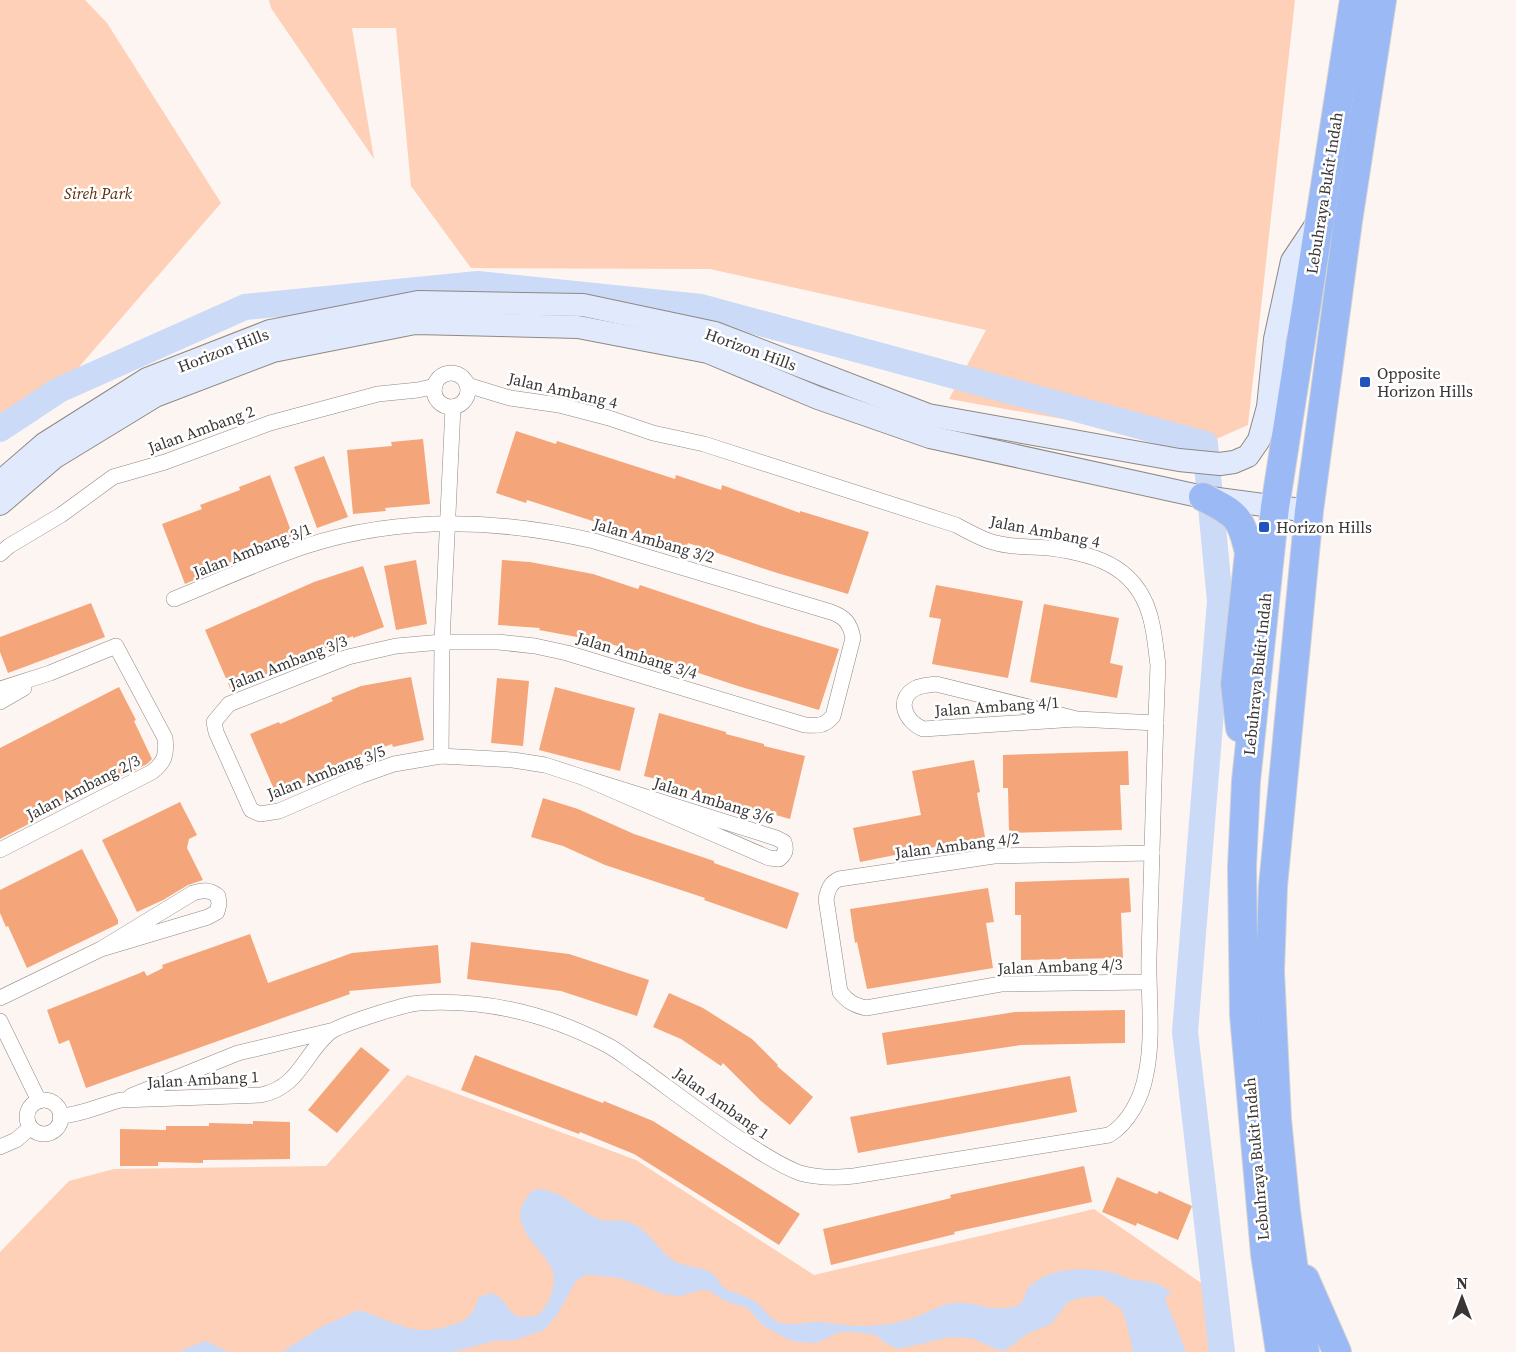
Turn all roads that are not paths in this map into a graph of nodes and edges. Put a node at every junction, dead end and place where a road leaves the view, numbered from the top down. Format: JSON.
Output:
{"nodes":[{"id":1,"x":1354,"y":0,"type":"edge"},
{"id":2,"x":1382,"y":0,"type":"edge"},
{"id":3,"x":1320,"y":219,"type":"junction"},
{"id":4,"x":467,"y":385,"type":"junction"},
{"id":5,"x":435,"y":386,"type":"junction"},
{"id":6,"x":453,"y":407,"type":"junction"},
{"id":7,"x":0,"y":482,"type":"edge"},
{"id":8,"x":1203,"y":497,"type":"junction"},
{"id":9,"x":0,"y":504,"type":"edge"},
{"id":10,"x":1275,"y":507,"type":"junction"},
{"id":11,"x":1309,"y":511,"type":"junction"},
{"id":12,"x":449,"y":523,"type":"junction"},
{"id":13,"x":0,"y":554,"type":"edge"},
{"id":14,"x":174,"y":599,"type":"dead end"},
{"id":15,"x":442,"y":642,"type":"junction"},
{"id":16,"x":50,"y":673,"type":"junction"},
{"id":17,"x":0,"y":689,"type":"edge"},
{"id":18,"x":0,"y":702,"type":"edge"},
{"id":19,"x":1077,"y":719,"type":"junction"},
{"id":20,"x":1156,"y":723,"type":"junction"},
{"id":21,"x":818,"y":726,"type":"joint"},
{"id":22,"x":441,"y":756,"type":"junction"},
{"id":23,"x":582,"y":777,"type":"junction"},
{"id":24,"x":1246,"y":781,"type":"junction"},
{"id":25,"x":260,"y":814,"type":"joint"},
{"id":26,"x":0,"y":850,"type":"edge"},
{"id":27,"x":1152,"y":853,"type":"junction"},
{"id":28,"x":101,"y":950,"type":"junction"},
{"id":29,"x":1148,"y":982,"type":"junction"},
{"id":30,"x":0,"y":998,"type":"edge"},
{"id":31,"x":866,"y":1008,"type":"joint"},
{"id":32,"x":0,"y":1021,"type":"edge"},
{"id":33,"x":330,"y":1031,"type":"junction"},
{"id":34,"x":121,"y":1100,"type":"junction"},
{"id":35,"x":39,"y":1101,"type":"junction"},
{"id":36,"x":60,"y":1116,"type":"junction"},
{"id":37,"x":30,"y":1128,"type":"junction"},
{"id":38,"x":1109,"y":1135,"type":"joint"},
{"id":39,"x":0,"y":1147,"type":"edge"},
{"id":40,"x":1286,"y":1211,"type":"junction"},
{"id":41,"x":1265,"y":1254,"type":"junction"},
{"id":42,"x":1269,"y":1352,"type":"edge"},
{"id":43,"x":1280,"y":1352,"type":"edge"},
{"id":44,"x":1305,"y":1352,"type":"edge"},
{"id":45,"x":1337,"y":1352,"type":"edge"}],
"edges":[{"from":1,"to":3,"type":"highway","name":"Lebuhraya Bukit Indah"},
{"from":2,"to":11,"type":"highway","name":"Lebuhraya Bukit Indah"},
{"from":3,"to":7,"type":"street","name":"Horizon Hills"},
{"from":3,"to":10,"type":"highway","name":"Lebuhraya Bukit Indah"},
{"from":4,"to":5,"type":"street"},
{"from":4,"to":6,"type":"street"},
{"from":4,"to":20,"type":"street","name":"Jalan Ambang 4"},
{"from":5,"to":6,"type":"street"},
{"from":5,"to":13,"type":"street","name":"Jalan Ambang 2"},
{"from":6,"to":12,"type":"street"},
{"from":8,"to":9,"type":"street","name":"Horizon Hills"},
{"from":8,"to":10,"type":"street","name":"Horizon Hills"},
{"from":8,"to":24,"type":"highway"},
{"from":10,"to":11,"type":"street","name":"Horizon Hills"},
{"from":10,"to":24,"type":"highway","name":"Lebuhraya Bukit Indah"},
{"from":11,"to":40,"type":"highway","name":"Lebuhraya Bukit Indah"},
{"from":12,"to":14,"type":"street","name":"Jalan Ambang 3/1"},
{"from":12,"to":15,"type":"street"},
{"from":12,"to":21,"type":"street","name":"Jalan Ambang 3/2"},
{"from":15,"to":21,"type":"street","name":"Jalan Ambang 3/4"},
{"from":15,"to":22,"type":"street"},
{"from":15,"to":25,"type":"street","name":"Jalan Ambang 3/3"},
{"from":16,"to":17,"type":"street","name":"Jalan Ambang 2/3"},
{"from":16,"to":18,"type":"street","name":"Jalan Ambang 2/3"},
{"from":16,"to":26,"type":"street","name":"Jalan Ambang 2/3"},
{"from":19,"to":19,"type":"street","name":"Jalan Ambang 4/1"},
{"from":19,"to":20,"type":"street","name":"Jalan Ambang 4/1"},
{"from":20,"to":27,"type":"street","name":"Jalan Ambang 4"},
{"from":22,"to":23,"type":"street","name":"Jalan Ambang 3/6"},
{"from":22,"to":25,"type":"street","name":"Jalan Ambang 3/5"},
{"from":23,"to":23,"type":"street","name":"Jalan Ambang 3/6"},
{"from":24,"to":41,"type":"highway","name":"Lebuhraya Bukit Indah"},
{"from":27,"to":29,"type":"street","name":"Jalan Ambang 4"},
{"from":27,"to":31,"type":"street","name":"Jalan Ambang 4/2"},
{"from":28,"to":28,"type":"street"},
{"from":28,"to":30,"type":"street"},
{"from":29,"to":31,"type":"street","name":"Jalan Ambang 4/3"},
{"from":29,"to":38,"type":"street","name":"Jalan Ambang 4"},
{"from":32,"to":35,"type":"street"},
{"from":33,"to":34,"type":"street","name":"Jalan Ambang 1"},
{"from":33,"to":34,"type":"street","name":"Jalan Ambang 1"},
{"from":33,"to":38,"type":"street","name":"Jalan Ambang 1"},
{"from":34,"to":36,"type":"street","name":"Jalan Ambang 1"},
{"from":35,"to":36,"type":"street"},
{"from":35,"to":37,"type":"street"},
{"from":36,"to":37,"type":"street"},
{"from":37,"to":39,"type":"street"},
{"from":40,"to":44,"type":"highway","name":"Lebuhraya Bukit Indah"},
{"from":40,"to":45,"type":"highway"},
{"from":41,"to":42,"type":"highway"},
{"from":41,"to":43,"type":"highway","name":"Lebuhraya Bukit Indah"}]}
